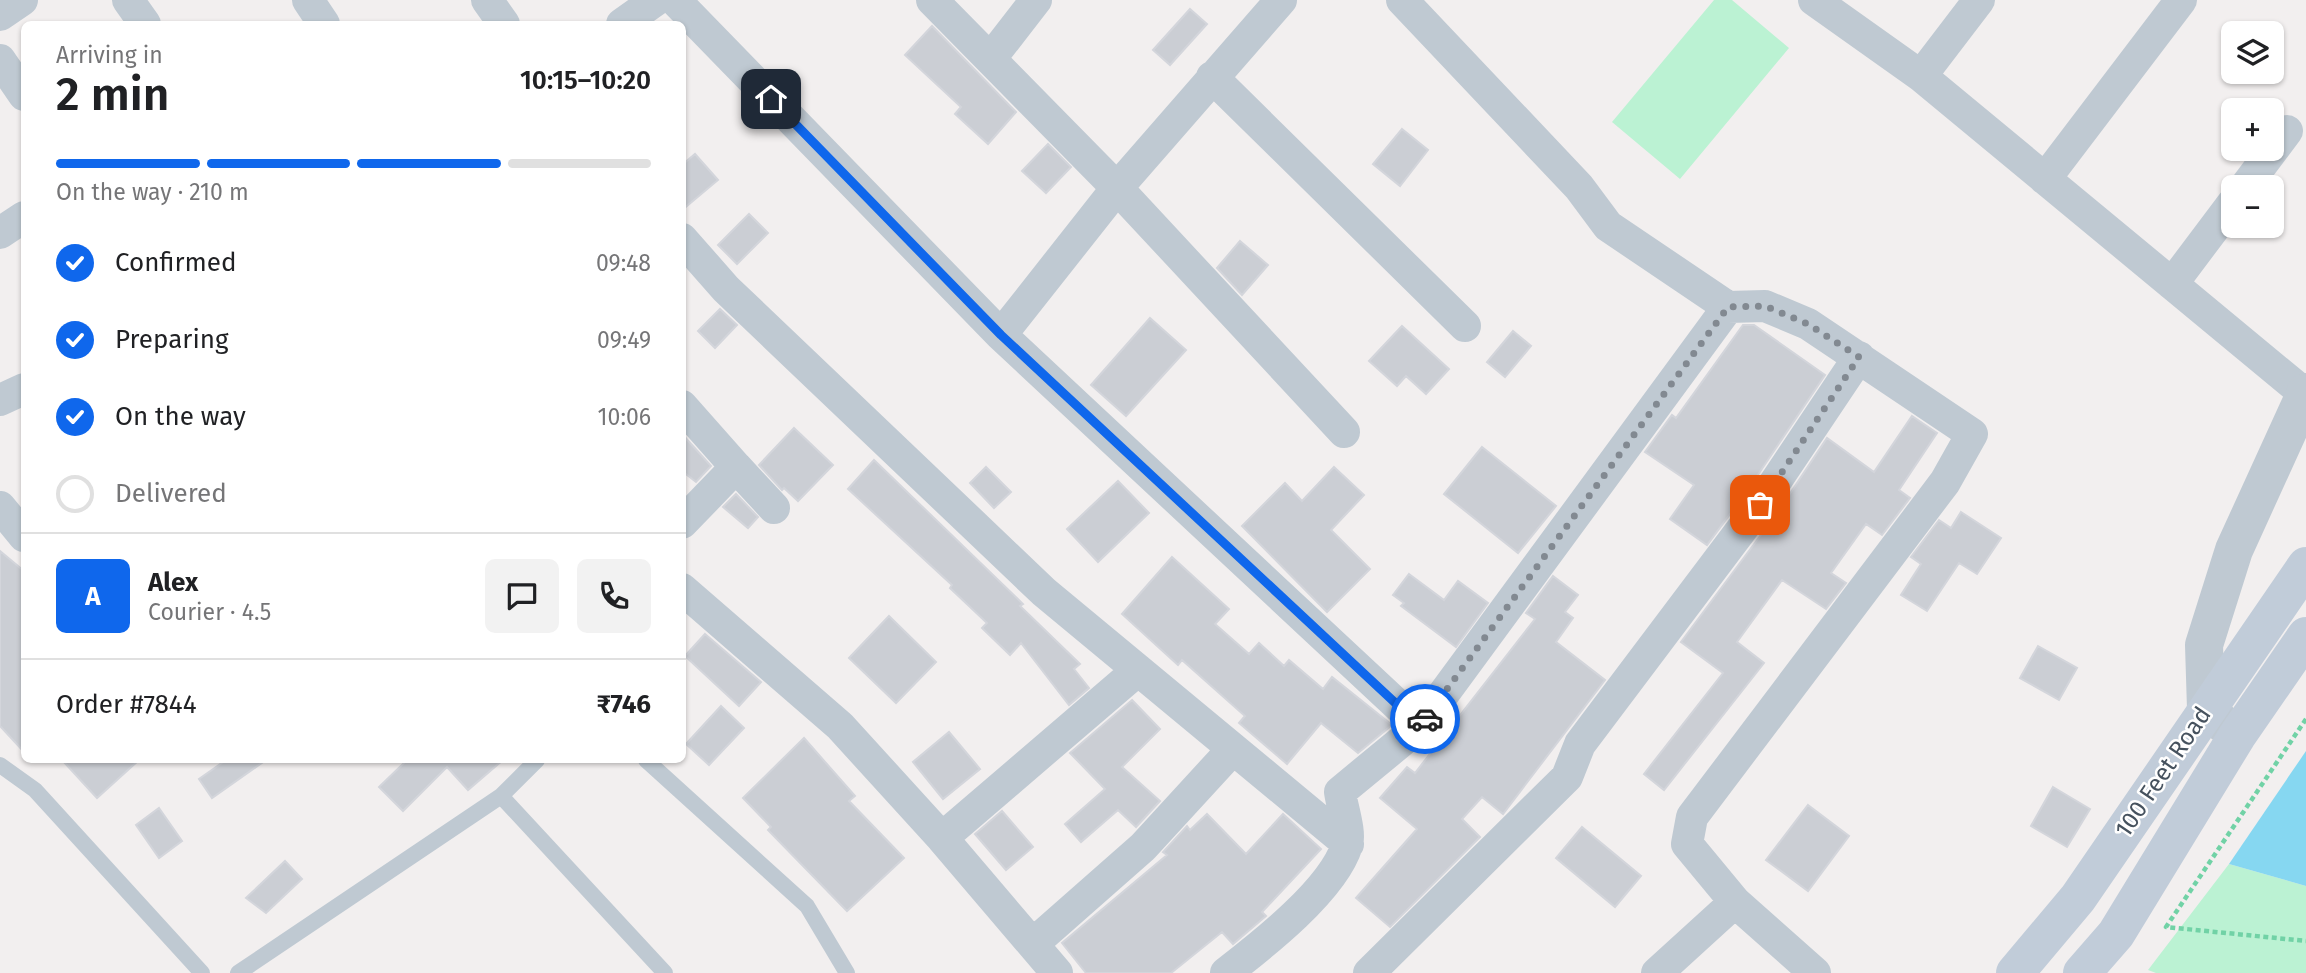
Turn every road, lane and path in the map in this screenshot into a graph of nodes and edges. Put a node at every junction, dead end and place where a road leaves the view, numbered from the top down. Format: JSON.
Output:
{"nodes":[{"id":1,"x":22,"y":0,"type":"edge"},
{"id":2,"x":128,"y":0,"type":"edge"},
{"id":3,"x":307,"y":0,"type":"edge"},
{"id":4,"x":487,"y":0,"type":"edge"},
{"id":5,"x":655,"y":0,"type":"edge"},
{"id":6,"x":676,"y":0,"type":"edge"},
{"id":7,"x":932,"y":0,"type":"edge"},
{"id":8,"x":1037,"y":0,"type":"edge"},
{"id":9,"x":1281,"y":0,"type":"edge"},
{"id":10,"x":1402,"y":0,"type":"edge"},
{"id":11,"x":1814,"y":0,"type":"edge"},
{"id":12,"x":1979,"y":0,"type":"edge"},
{"id":13,"x":2181,"y":0,"type":"edge"},
{"id":14,"x":0,"y":15,"type":"edge"},
{"id":15,"x":143,"y":21,"type":"edge"},
{"id":16,"x":322,"y":21,"type":"edge"},
{"id":17,"x":502,"y":21,"type":"edge"},
{"id":18,"x":626,"y":21,"type":"edge"},
{"id":19,"x":991,"y":58,"type":"junction"},
{"id":20,"x":0,"y":60,"type":"edge"},
{"id":21,"x":1921,"y":76,"type":"junction"},
{"id":22,"x":1212,"y":77,"type":"junction"},
{"id":23,"x":21,"y":91,"type":"edge"},
{"id":24,"x":2287,"y":131,"type":"dead end"},
{"id":25,"x":2254,"y":175,"type":"edge"},
{"id":26,"x":2045,"y":179,"type":"junction"},
{"id":27,"x":1117,"y":188,"type":"junction"},
{"id":28,"x":2221,"y":219,"type":"edge"},
{"id":29,"x":21,"y":220,"type":"edge"},
{"id":30,"x":0,"y":233,"type":"edge"},
{"id":31,"x":686,"y":244,"type":"edge"},
{"id":32,"x":2172,"y":284,"type":"junction"},
{"id":33,"x":1728,"y":307,"type":"junction"},
{"id":34,"x":1465,"y":326,"type":"dead end"},
{"id":35,"x":1001,"y":335,"type":"junction"},
{"id":36,"x":1859,"y":357,"type":"junction"},
{"id":37,"x":21,"y":390,"type":"edge"},
{"id":38,"x":2306,"y":393,"type":"edge"},
{"id":39,"x":0,"y":400,"type":"edge"},
{"id":40,"x":686,"y":411,"type":"edge"},
{"id":41,"x":1344,"y":432,"type":"dead end"},
{"id":42,"x":736,"y":467,"type":"junction"},
{"id":43,"x":0,"y":507,"type":"edge"},
{"id":44,"x":774,"y":508,"type":"dead end"},
{"id":45,"x":686,"y":519,"type":"edge"},
{"id":46,"x":21,"y":532,"type":"edge"},
{"id":47,"x":2306,"y":566,"type":"edge"},
{"id":48,"x":686,"y":592,"type":"edge"},
{"id":49,"x":2306,"y":636,"type":"edge"},
{"id":50,"x":1138,"y":670,"type":"junction"},
{"id":51,"x":2206,"y":709,"type":"junction"},
{"id":52,"x":2306,"y":719,"type":"edge"},
{"id":53,"x":1420,"y":726,"type":"junction"},
{"id":54,"x":2238,"y":736,"type":"junction"},
{"id":55,"x":1232,"y":750,"type":"junction"},
{"id":56,"x":534,"y":763,"type":"edge"},
{"id":57,"x":649,"y":763,"type":"edge"},
{"id":58,"x":0,"y":765,"type":"edge"},
{"id":59,"x":501,"y":796,"type":"junction"},
{"id":60,"x":942,"y":838,"type":"junction"},
{"id":61,"x":1348,"y":844,"type":"junction"},
{"id":62,"x":1735,"y":902,"type":"junction"},
{"id":63,"x":2306,"y":940,"type":"edge"},
{"id":64,"x":1034,"y":943,"type":"junction"},
{"id":65,"x":202,"y":973,"type":"edge"},
{"id":66,"x":238,"y":973,"type":"edge"},
{"id":67,"x":664,"y":973,"type":"edge"},
{"id":68,"x":847,"y":973,"type":"edge"},
{"id":69,"x":1058,"y":973,"type":"edge"},
{"id":70,"x":1226,"y":973,"type":"edge"},
{"id":71,"x":1369,"y":973,"type":"edge"},
{"id":72,"x":1657,"y":973,"type":"edge"},
{"id":73,"x":1815,"y":973,"type":"edge"},
{"id":74,"x":2015,"y":973,"type":"edge"},
{"id":75,"x":2082,"y":973,"type":"edge"}],
"edges":[{"from":1,"to":14,"type":"street"},
{"from":2,"to":15,"type":"street"},
{"from":3,"to":16,"type":"street"},
{"from":4,"to":17,"type":"street"},
{"from":5,"to":18,"type":"street"},
{"from":6,"to":35,"type":"street"},
{"from":7,"to":19,"type":"street"},
{"from":8,"to":19,"type":"street"},
{"from":9,"to":22,"type":"street"},
{"from":10,"to":33,"type":"street"},
{"from":11,"to":21,"type":"street"},
{"from":12,"to":21,"type":"street"},
{"from":13,"to":26,"type":"street"},
{"from":19,"to":27,"type":"street"},
{"from":20,"to":23,"type":"street"},
{"from":21,"to":26,"type":"street"},
{"from":22,"to":27,"type":"street"},
{"from":22,"to":34,"type":"street"},
{"from":24,"to":25,"type":"street"},
{"from":26,"to":32,"type":"street"},
{"from":27,"to":35,"type":"street"},
{"from":27,"to":41,"type":"street"},
{"from":28,"to":32,"type":"street"},
{"from":29,"to":30,"type":"street"},
{"from":31,"to":50,"type":"street"},
{"from":32,"to":38,"type":"street"},
{"from":33,"to":36,"type":"street"},
{"from":33,"to":53,"type":"street"},
{"from":35,"to":53,"type":"street"},
{"from":36,"to":62,"type":"street"},
{"from":36,"to":71,"type":"street"},
{"from":37,"to":39,"type":"street"},
{"from":38,"to":51,"type":"street"},
{"from":40,"to":42,"type":"street"},
{"from":42,"to":44,"type":"street"},
{"from":42,"to":45,"type":"street"},
{"from":43,"to":46,"type":"street"},
{"from":47,"to":51,"type":"main road","name":"100 Feet Road"},
{"from":48,"to":60,"type":"street"},
{"from":49,"to":54,"type":"main road","name":"100 Feet Road"},
{"from":50,"to":55,"type":"street"},
{"from":50,"to":60,"type":"street"},
{"from":51,"to":54,"type":"street"},
{"from":51,"to":74,"type":"main road","name":"100 Feet Road"},
{"from":52,"to":63,"type":"path"},
{"from":53,"to":61,"type":"street"},
{"from":54,"to":75,"type":"main road","name":"100 Feet Road"},
{"from":55,"to":61,"type":"street"},
{"from":55,"to":64,"type":"street"},
{"from":56,"to":59,"type":"lane"},
{"from":57,"to":68,"type":"lane"},
{"from":58,"to":65,"type":"lane"},
{"from":59,"to":66,"type":"lane"},
{"from":59,"to":67,"type":"lane"},
{"from":60,"to":64,"type":"street"},
{"from":61,"to":70,"type":"street"},
{"from":62,"to":72,"type":"street"},
{"from":62,"to":73,"type":"street"},
{"from":64,"to":69,"type":"street"}]}
